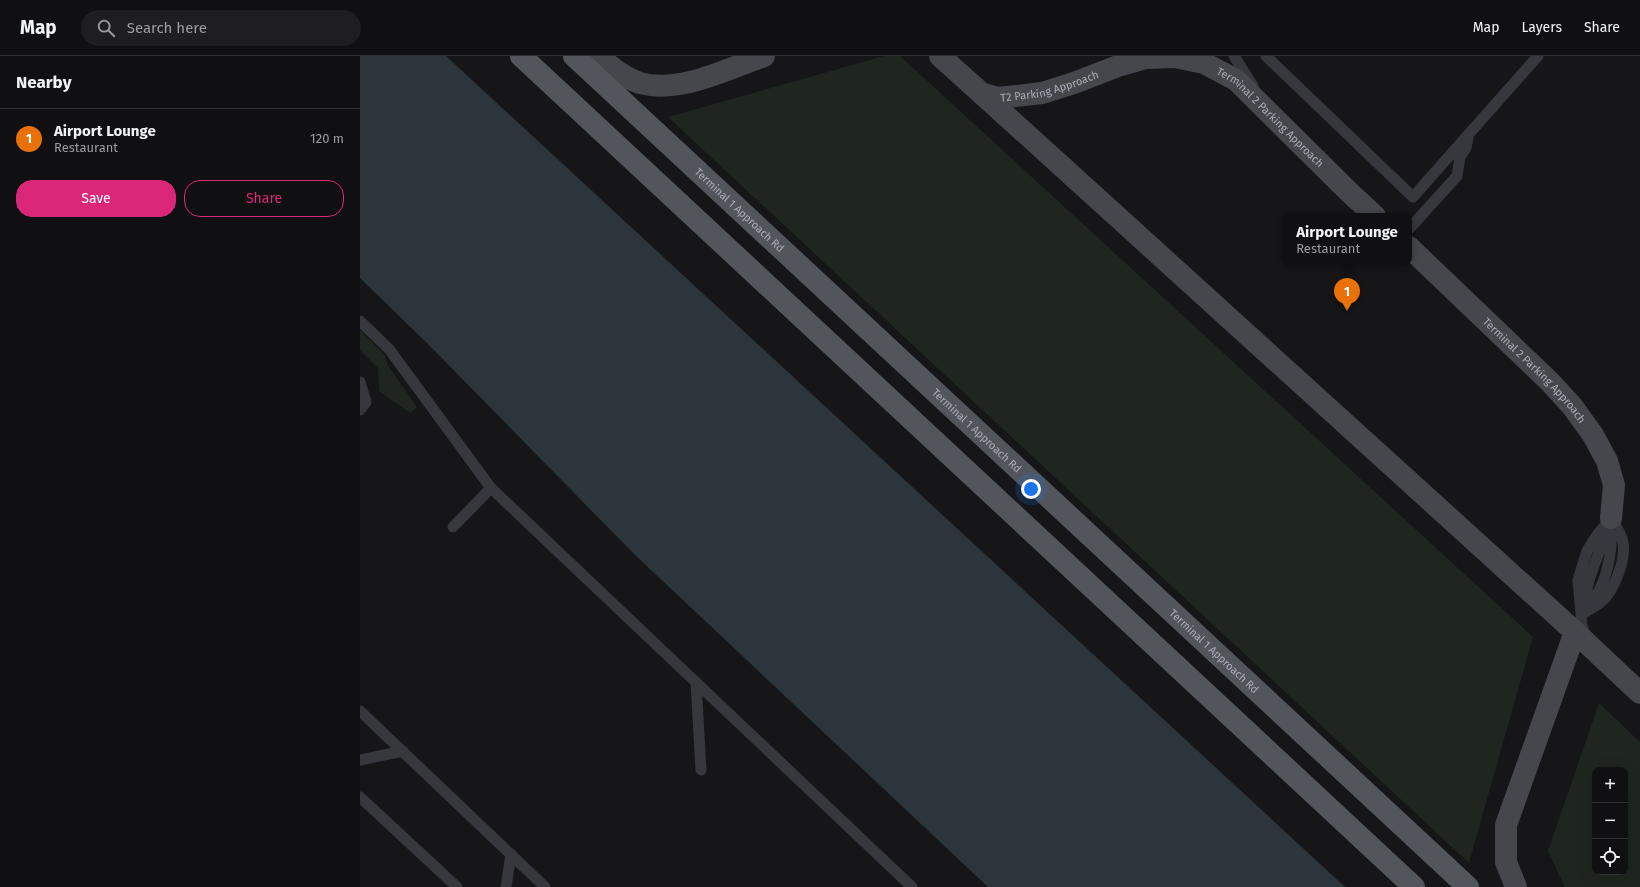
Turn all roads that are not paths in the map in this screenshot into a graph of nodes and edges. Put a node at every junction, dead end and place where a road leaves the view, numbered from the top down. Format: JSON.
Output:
{"nodes":[{"id":1,"x":521,"y":56,"type":"edge"},
{"id":2,"x":574,"y":56,"type":"edge"},
{"id":3,"x":598,"y":56,"type":"edge"},
{"id":4,"x":764,"y":56,"type":"edge"},
{"id":5,"x":940,"y":56,"type":"edge"},
{"id":6,"x":1234,"y":56,"type":"edge"},
{"id":7,"x":1266,"y":56,"type":"edge"},
{"id":8,"x":1538,"y":56,"type":"edge"},
{"id":9,"x":1146,"y":57,"type":"edge"},
{"id":10,"x":981,"y":93,"type":"junction"},
{"id":11,"x":1289,"y":133,"type":"junction"},
{"id":12,"x":1468,"y":136,"type":"junction"},
{"id":13,"x":1372,"y":213,"type":"edge"},
{"id":14,"x":1412,"y":226,"type":"edge"},
{"id":15,"x":1412,"y":250,"type":"edge"},
{"id":16,"x":360,"y":321,"type":"edge"},
{"id":17,"x":360,"y":382,"type":"edge"},
{"id":18,"x":360,"y":410,"type":"edge"},
{"id":19,"x":491,"y":488,"type":"junction"},
{"id":20,"x":1611,"y":518,"type":"junction"},
{"id":21,"x":453,"y":527,"type":"dead end"},
{"id":22,"x":1579,"y":623,"type":"junction"},
{"id":23,"x":696,"y":682,"type":"junction"},
{"id":24,"x":1640,"y":693,"type":"edge"},
{"id":25,"x":360,"y":711,"type":"edge"},
{"id":26,"x":403,"y":751,"type":"junction"},
{"id":27,"x":360,"y":760,"type":"edge"},
{"id":28,"x":701,"y":770,"type":"dead end"},
{"id":29,"x":360,"y":797,"type":"edge"},
{"id":30,"x":511,"y":854,"type":"junction"},
{"id":31,"x":457,"y":887,"type":"edge"},
{"id":32,"x":506,"y":887,"type":"edge"},
{"id":33,"x":546,"y":887,"type":"edge"},
{"id":34,"x":912,"y":887,"type":"edge"},
{"id":35,"x":1414,"y":887,"type":"edge"},
{"id":36,"x":1468,"y":887,"type":"edge"},
{"id":37,"x":1516,"y":887,"type":"edge"}],
"edges":[{"from":1,"to":35,"type":"main road"},
{"from":2,"to":36,"type":"main road","name":"Terminal 1 Approach Rd"},
{"from":3,"to":4,"type":"street"},
{"from":5,"to":10,"type":"street","name":"T2 Parking Approach"},
{"from":6,"to":11,"type":"lane"},
{"from":7,"to":12,"type":"lane"},
{"from":8,"to":12,"type":"lane"},
{"from":9,"to":10,"type":"street","name":"T2 Parking Approach"},
{"from":9,"to":11,"type":"street","name":"Terminal 2 Parking Approach"},
{"from":10,"to":22,"type":"street"},
{"from":11,"to":13,"type":"street","name":"Terminal 2 Parking Approach"},
{"from":12,"to":14,"type":"lane"},
{"from":15,"to":20,"type":"street","name":"Terminal 2 Parking Approach"},
{"from":16,"to":19,"type":"lane"},
{"from":17,"to":18,"type":"lane"},
{"from":19,"to":21,"type":"lane"},
{"from":19,"to":23,"type":"lane"},
{"from":20,"to":22,"type":"lane"},
{"from":20,"to":22,"type":"lane"},
{"from":22,"to":24,"type":"street"},
{"from":22,"to":37,"type":"street"},
{"from":23,"to":28,"type":"lane"},
{"from":23,"to":34,"type":"lane"},
{"from":25,"to":26,"type":"lane"},
{"from":26,"to":27,"type":"lane"},
{"from":26,"to":30,"type":"lane"},
{"from":29,"to":31,"type":"lane"},
{"from":30,"to":32,"type":"lane"},
{"from":30,"to":33,"type":"lane"}]}
